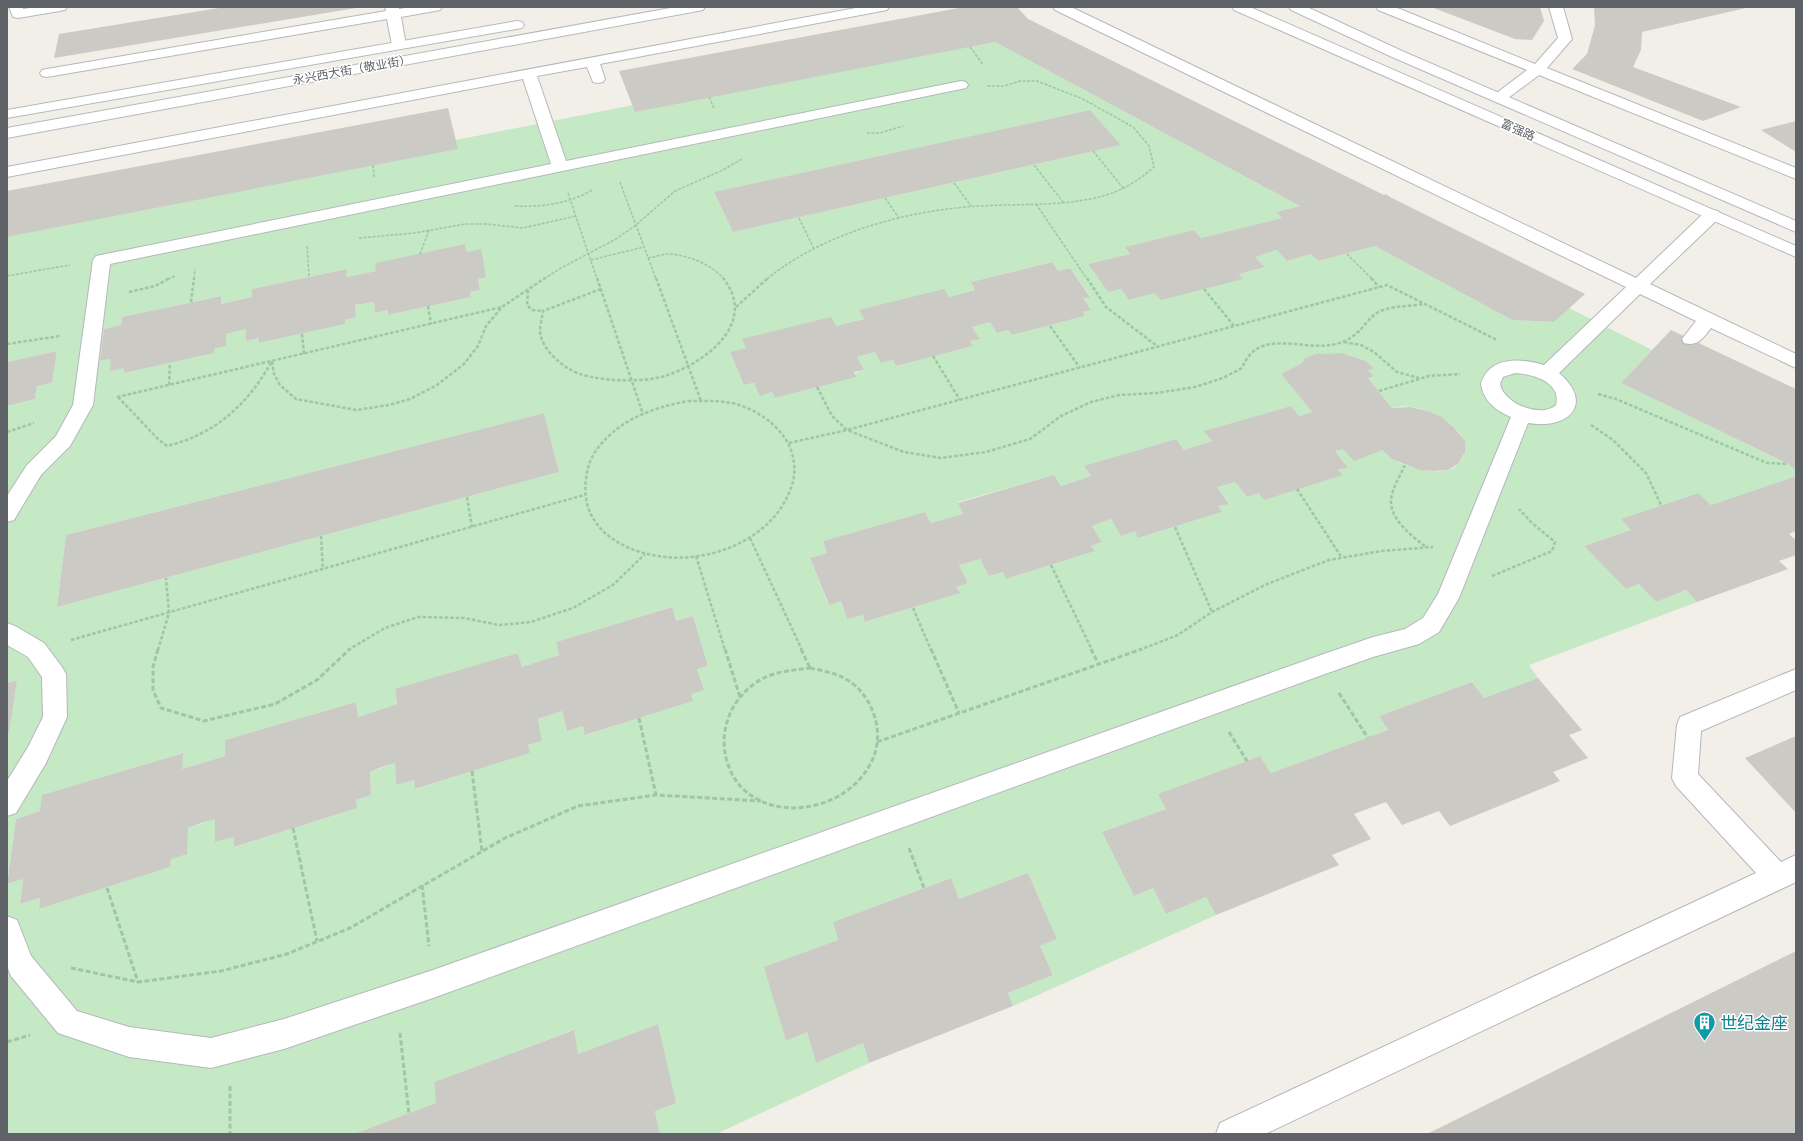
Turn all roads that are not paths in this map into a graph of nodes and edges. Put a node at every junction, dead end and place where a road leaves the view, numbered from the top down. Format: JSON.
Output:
{"nodes":[{"id":1,"x":16,"y":7,"type":"edge"},
{"id":2,"x":60,"y":7,"type":"edge"},
{"id":3,"x":435,"y":7,"type":"edge"},
{"id":4,"x":698,"y":7,"type":"edge"},
{"id":5,"x":882,"y":7,"type":"edge"},
{"id":6,"x":1060,"y":7,"type":"edge"},
{"id":7,"x":1239,"y":7,"type":"edge"},
{"id":8,"x":1296,"y":7,"type":"edge"},
{"id":9,"x":1383,"y":7,"type":"edge"},
{"id":10,"x":1556,"y":7,"type":"edge"},
{"id":11,"x":392,"y":11,"type":"edge"},
{"id":12,"x":531,"y":22,"type":"dead end"},
{"id":13,"x":399,"y":45,"type":"junction"},
{"id":14,"x":592,"y":62,"type":"junction"},
{"id":15,"x":1538,"y":69,"type":"junction"},
{"id":16,"x":47,"y":73,"type":"dead end"},
{"id":17,"x":529,"y":74,"type":"junction"},
{"id":18,"x":598,"y":79,"type":"dead end"},
{"id":19,"x":961,"y":85,"type":"road end"},
{"id":20,"x":1499,"y":98,"type":"junction"},
{"id":21,"x":7,"y":114,"type":"edge"},
{"id":22,"x":7,"y":133,"type":"edge"},
{"id":23,"x":560,"y":167,"type":"junction"},
{"id":24,"x":7,"y":172,"type":"edge"},
{"id":25,"x":1796,"y":174,"type":"edge"},
{"id":26,"x":1712,"y":215,"type":"junction"},
{"id":27,"x":1796,"y":227,"type":"edge"},
{"id":28,"x":1796,"y":252,"type":"edge"},
{"id":29,"x":1638,"y":286,"type":"junction"},
{"id":30,"x":1708,"y":320,"type":"junction"},
{"id":31,"x":1691,"y":339,"type":"dead end"},
{"id":32,"x":1796,"y":362,"type":"edge"},
{"id":33,"x":1553,"y":379,"type":"junction"},
{"id":34,"x":1522,"y":414,"type":"junction"},
{"id":35,"x":7,"y":514,"type":"edge"},
{"id":36,"x":7,"y":633,"type":"edge"},
{"id":37,"x":1796,"y":679,"type":"edge"},
{"id":38,"x":7,"y":804,"type":"edge"},
{"id":39,"x":1786,"y":873,"type":"edge"},
{"id":40,"x":7,"y":930,"type":"edge"},
{"id":41,"x":1231,"y":1134,"type":"edge"}],
"edges":[{"from":1,"to":2,"type":"main road"},
{"from":3,"to":11,"type":"main road"},
{"from":4,"to":22,"type":"main road","name":"永兴西大街（敬业街）"},
{"from":5,"to":14,"type":"main road"},
{"from":6,"to":29,"type":"main road"},
{"from":7,"to":26,"type":"main road","name":"富强路"},
{"from":8,"to":20,"type":"main road","name":"富强路"},
{"from":9,"to":15,"type":"main road"},
{"from":10,"to":15,"type":"main road"},
{"from":11,"to":13,"type":"main road"},
{"from":11,"to":16,"type":"main road"},
{"from":12,"to":13,"type":"main road","name":"永兴西大街（敬业街）"},
{"from":13,"to":21,"type":"main road","name":"永兴西大街（敬业街）"},
{"from":14,"to":17,"type":"main road"},
{"from":14,"to":18,"type":"main road"},
{"from":15,"to":20,"type":"main road"},
{"from":15,"to":25,"type":"main road"},
{"from":17,"to":23,"type":"main road"},
{"from":17,"to":24,"type":"main road"},
{"from":19,"to":23,"type":"main road"},
{"from":20,"to":27,"type":"main road","name":"富强路"},
{"from":23,"to":35,"type":"main road"},
{"from":26,"to":28,"type":"main road","name":"富强路"},
{"from":26,"to":29,"type":"main road"},
{"from":29,"to":30,"type":"main road"},
{"from":29,"to":33,"type":"main road"},
{"from":30,"to":31,"type":"main road"},
{"from":30,"to":32,"type":"main road"},
{"from":33,"to":34,"type":"main road"},
{"from":33,"to":34,"type":"main road"},
{"from":34,"to":40,"type":"main road"},
{"from":36,"to":38,"type":"main road"},
{"from":37,"to":39,"type":"main road"},
{"from":39,"to":41,"type":"main road"}]}
